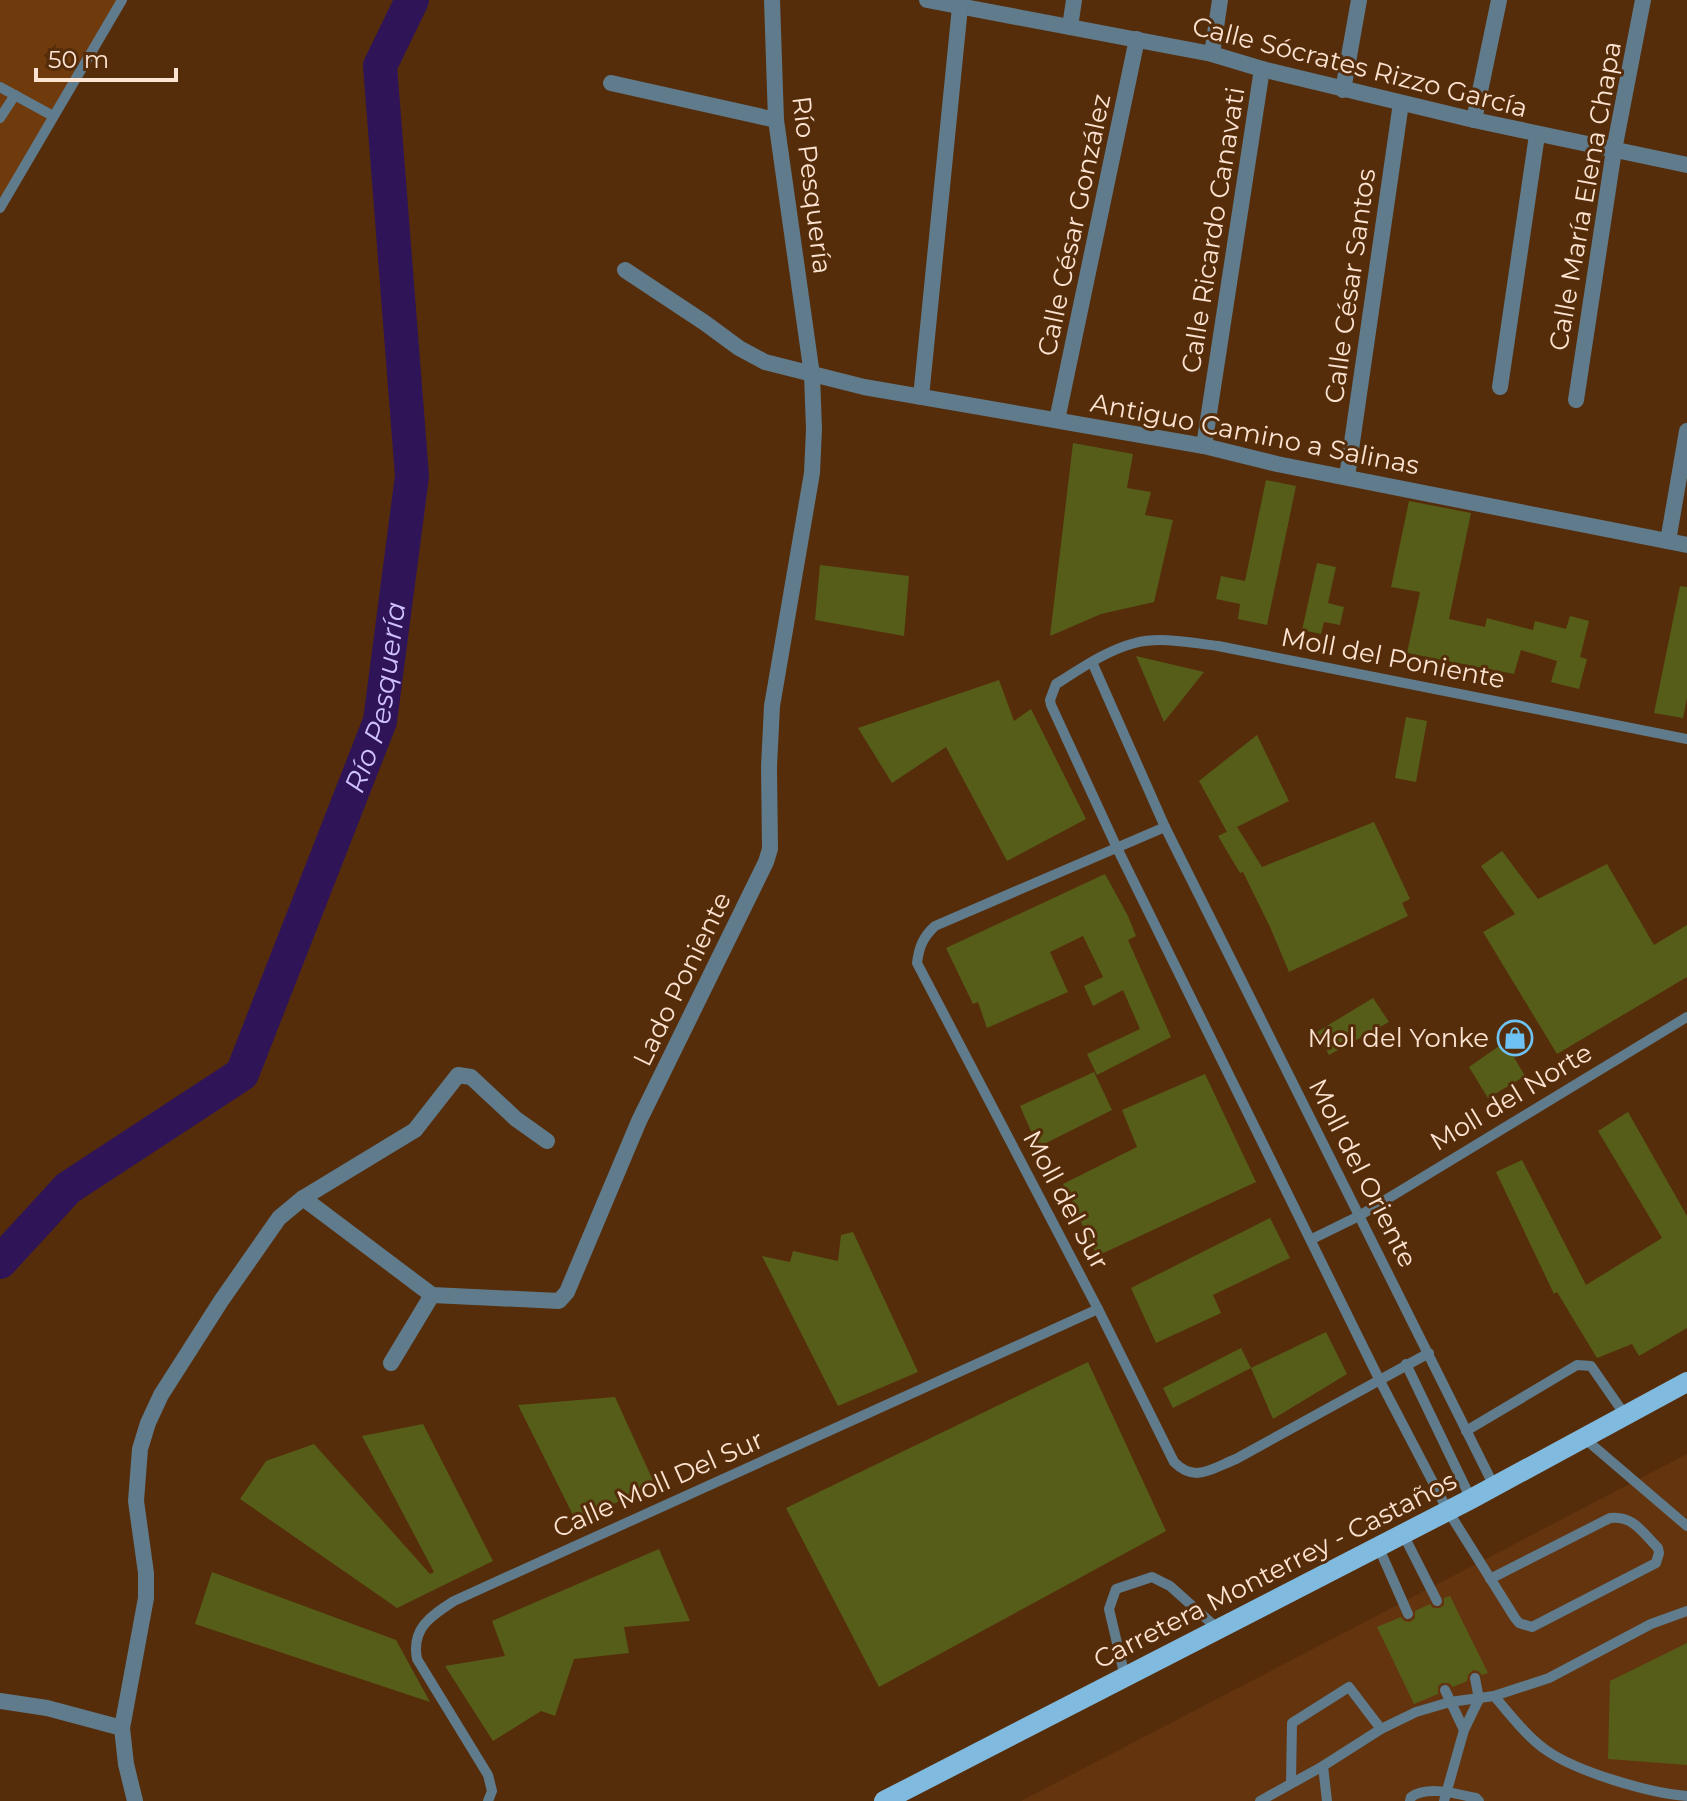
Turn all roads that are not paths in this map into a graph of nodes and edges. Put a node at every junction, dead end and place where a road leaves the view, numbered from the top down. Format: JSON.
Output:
{"nodes":[{"id":1,"x":122,"y":0,"type":"edge"},
{"id":2,"x":772,"y":0,"type":"edge"},
{"id":3,"x":927,"y":0,"type":"edge"},
{"id":4,"x":1074,"y":0,"type":"edge"},
{"id":5,"x":1220,"y":0,"type":"edge"},
{"id":6,"x":1359,"y":0,"type":"edge"},
{"id":7,"x":1499,"y":0,"type":"edge"},
{"id":8,"x":1643,"y":0,"type":"edge"},
{"id":9,"x":960,"y":7,"type":"junction"},
{"id":10,"x":1070,"y":27,"type":"junction"},
{"id":11,"x":1137,"y":39,"type":"junction"},
{"id":12,"x":1212,"y":54,"type":"junction"},
{"id":13,"x":1262,"y":69,"type":"junction"},
{"id":14,"x":611,"y":83,"type":"dead end"},
{"id":15,"x":0,"y":87,"type":"edge"},
{"id":16,"x":1343,"y":90,"type":"junction"},
{"id":17,"x":15,"y":95,"type":"junction"},
{"id":18,"x":1401,"y":103,"type":"junction"},
{"id":19,"x":53,"y":116,"type":"junction"},
{"id":20,"x":0,"y":118,"type":"edge"},
{"id":21,"x":776,"y":120,"type":"junction"},
{"id":22,"x":1474,"y":120,"type":"junction"},
{"id":23,"x":1537,"y":135,"type":"junction"},
{"id":24,"x":1614,"y":150,"type":"junction"},
{"id":25,"x":1687,"y":165,"type":"edge"},
{"id":26,"x":0,"y":208,"type":"edge"},
{"id":27,"x":625,"y":270,"type":"dead end"},
{"id":28,"x":812,"y":375,"type":"junction"},
{"id":29,"x":1500,"y":387,"type":"dead end"},
{"id":30,"x":921,"y":397,"type":"junction"},
{"id":31,"x":1576,"y":400,"type":"dead end"},
{"id":32,"x":1057,"y":420,"type":"junction"},
{"id":33,"x":1687,"y":431,"type":"edge"},
{"id":34,"x":1204,"y":446,"type":"junction"},
{"id":35,"x":1347,"y":477,"type":"junction"},
{"id":36,"x":1668,"y":541,"type":"junction"},
{"id":37,"x":1687,"y":545,"type":"edge"},
{"id":38,"x":1092,"y":662,"type":"junction"},
{"id":39,"x":1687,"y":739,"type":"edge"},
{"id":40,"x":1165,"y":827,"type":"junction"},
{"id":41,"x":1117,"y":848,"type":"junction"},
{"id":42,"x":1687,"y":1017,"type":"edge"},
{"id":43,"x":547,"y":1141,"type":"dead end"},
{"id":44,"x":303,"y":1198,"type":"junction"},
{"id":45,"x":1359,"y":1216,"type":"junction"},
{"id":46,"x":1312,"y":1239,"type":"junction"},
{"id":47,"x":432,"y":1295,"type":"junction"},
{"id":48,"x":1098,"y":1309,"type":"junction"},
{"id":49,"x":1429,"y":1353,"type":"junction"},
{"id":50,"x":391,"y":1363,"type":"dead end"},
{"id":51,"x":1406,"y":1364,"type":"junction"},
{"id":52,"x":1379,"y":1379,"type":"junction"},
{"id":53,"x":1687,"y":1382,"type":"edge"},
{"id":54,"x":1625,"y":1415,"type":"junction"},
{"id":55,"x":1466,"y":1431,"type":"junction"},
{"id":56,"x":1584,"y":1438,"type":"junction"},
{"id":57,"x":1494,"y":1486,"type":"junction"},
{"id":58,"x":1471,"y":1499,"type":"junction"},
{"id":59,"x":1448,"y":1511,"type":"junction"},
{"id":60,"x":1687,"y":1526,"type":"edge"},
{"id":61,"x":1403,"y":1534,"type":"junction"},
{"id":62,"x":1378,"y":1546,"type":"junction"},
{"id":63,"x":1490,"y":1579,"type":"junction"},
{"id":64,"x":1437,"y":1601,"type":"dead end"},
{"id":65,"x":1687,"y":1611,"type":"edge"},
{"id":66,"x":1408,"y":1614,"type":"dead end"},
{"id":67,"x":1218,"y":1629,"type":"junction"},
{"id":68,"x":1125,"y":1677,"type":"junction"},
{"id":69,"x":1475,"y":1678,"type":"dead end"},
{"id":70,"x":1445,"y":1690,"type":"dead end"},
{"id":71,"x":1494,"y":1696,"type":"junction"},
{"id":72,"x":1479,"y":1699,"type":"junction"},
{"id":73,"x":0,"y":1701,"type":"edge"},
{"id":74,"x":1450,"y":1702,"type":"junction"},
{"id":75,"x":122,"y":1728,"type":"junction"},
{"id":76,"x":1381,"y":1729,"type":"junction"},
{"id":77,"x":1464,"y":1730,"type":"junction"},
{"id":78,"x":1323,"y":1766,"type":"junction"},
{"id":79,"x":1291,"y":1782,"type":"junction"},
{"id":80,"x":1687,"y":1796,"type":"edge"},
{"id":81,"x":1446,"y":1797,"type":"edge"},
{"id":82,"x":135,"y":1801,"type":"edge"},
{"id":83,"x":488,"y":1801,"type":"edge"},
{"id":84,"x":884,"y":1801,"type":"edge"},
{"id":85,"x":1260,"y":1801,"type":"edge"},
{"id":86,"x":1327,"y":1801,"type":"edge"},
{"id":87,"x":1410,"y":1801,"type":"edge"},
{"id":88,"x":1479,"y":1801,"type":"edge"}],
"edges":[{"from":1,"to":19,"type":"lane"},
{"from":2,"to":21,"type":"street","name":"Río Pesquería"},
{"from":3,"to":9,"type":"street","name":"Calle Sócrates Rizzo García"},
{"from":4,"to":10,"type":"street"},
{"from":5,"to":12,"type":"street"},
{"from":6,"to":16,"type":"street"},
{"from":7,"to":22,"type":"street"},
{"from":8,"to":24,"type":"street","name":"Calle María Elena Chapa"},
{"from":9,"to":10,"type":"street","name":"Calle Sócrates Rizzo García"},
{"from":9,"to":30,"type":"street"},
{"from":10,"to":11,"type":"street","name":"Calle Sócrates Rizzo García"},
{"from":11,"to":12,"type":"street","name":"Calle Sócrates Rizzo García"},
{"from":11,"to":32,"type":"street","name":"Calle César González"},
{"from":12,"to":13,"type":"street","name":"Calle Sócrates Rizzo García"},
{"from":13,"to":16,"type":"street","name":"Calle Sócrates Rizzo García"},
{"from":13,"to":34,"type":"street","name":"Calle Ricardo Canavati"},
{"from":14,"to":21,"type":"street"},
{"from":15,"to":17,"type":"lane"},
{"from":16,"to":18,"type":"street","name":"Calle Sócrates Rizzo García"},
{"from":17,"to":19,"type":"lane"},
{"from":17,"to":20,"type":"lane"},
{"from":18,"to":22,"type":"street","name":"Calle Sócrates Rizzo García"},
{"from":18,"to":35,"type":"street","name":"Calle César Santos"},
{"from":19,"to":26,"type":"lane"},
{"from":21,"to":28,"type":"street","name":"Río Pesquería"},
{"from":22,"to":23,"type":"street","name":"Calle Sócrates Rizzo García"},
{"from":23,"to":24,"type":"street","name":"Calle Sócrates Rizzo García"},
{"from":23,"to":29,"type":"street"},
{"from":24,"to":25,"type":"street","name":"Calle Sócrates Rizzo García"},
{"from":24,"to":31,"type":"street","name":"Calle María Elena Chapa"},
{"from":27,"to":28,"type":"street","name":"Antiguo Camino a Salinas"},
{"from":28,"to":30,"type":"street","name":"Antiguo Camino a Salinas"},
{"from":28,"to":47,"type":"street","name":"Lado Poniente"},
{"from":30,"to":32,"type":"street","name":"Antiguo Camino a Salinas"},
{"from":32,"to":34,"type":"street","name":"Antiguo Camino a Salinas"},
{"from":33,"to":36,"type":"street"},
{"from":34,"to":35,"type":"street","name":"Antiguo Camino a Salinas"},
{"from":35,"to":36,"type":"street","name":"Antiguo Camino a Salinas"},
{"from":36,"to":37,"type":"street","name":"Antiguo Camino a Salinas"},
{"from":38,"to":39,"type":"lane","name":"Moll del Poniente"},
{"from":38,"to":40,"type":"lane","name":"Moll del Oriente"},
{"from":38,"to":41,"type":"lane","name":"Moll del Poniente"},
{"from":40,"to":41,"type":"lane","name":"Moll del Sur"},
{"from":40,"to":45,"type":"lane","name":"Moll del Oriente"},
{"from":41,"to":46,"type":"lane","name":"Moll del Poniente"},
{"from":41,"to":48,"type":"lane","name":"Moll del Sur"},
{"from":42,"to":45,"type":"lane","name":"Moll del Norte"},
{"from":43,"to":44,"type":"street"},
{"from":44,"to":47,"type":"street"},
{"from":44,"to":75,"type":"street"},
{"from":45,"to":46,"type":"lane","name":"Moll del Norte"},
{"from":45,"to":49,"type":"lane","name":"Moll del Oriente"},
{"from":46,"to":52,"type":"lane","name":"Moll del Poniente"},
{"from":47,"to":50,"type":"street"},
{"from":48,"to":52,"type":"lane","name":"Moll del Sur"},
{"from":48,"to":83,"type":"lane","name":"Calle Moll Del Sur"},
{"from":49,"to":51,"type":"lane","name":"Moll del Sur"},
{"from":49,"to":55,"type":"lane","name":"Moll del Oriente"},
{"from":51,"to":52,"type":"lane","name":"Moll del Sur"},
{"from":51,"to":58,"type":"lane"},
{"from":52,"to":59,"type":"lane","name":"Moll del Poniente"},
{"from":53,"to":54,"type":"main road","name":"Carretera Monterrey - Castaños"},
{"from":54,"to":55,"type":"lane"},
{"from":54,"to":56,"type":"main road","name":"Carretera Monterrey - Castaños"},
{"from":55,"to":57,"type":"lane","name":"Moll del Oriente"},
{"from":56,"to":57,"type":"main road","name":"Carretera Monterrey - Castaños"},
{"from":56,"to":60,"type":"lane"},
{"from":57,"to":58,"type":"main road","name":"Carretera Monterrey - Castaños"},
{"from":58,"to":59,"type":"main road","name":"Carretera Monterrey - Castaños"},
{"from":59,"to":61,"type":"main road","name":"Carretera Monterrey - Castaños"},
{"from":59,"to":63,"type":"lane","name":"Moll del Poniente"},
{"from":61,"to":62,"type":"main road","name":"Carretera Monterrey - Castaños"},
{"from":61,"to":64,"type":"lane"},
{"from":62,"to":66,"type":"lane"},
{"from":62,"to":67,"type":"main road","name":"Carretera Monterrey - Castaños"},
{"from":63,"to":63,"type":"lane","name":"Moll del Poniente"},
{"from":65,"to":71,"type":"lane"},
{"from":67,"to":68,"type":"main road","name":"Carretera Monterrey - Castaños"},
{"from":67,"to":68,"type":"lane"},
{"from":68,"to":84,"type":"main road","name":"Carretera Monterrey - Castaños"},
{"from":69,"to":72,"type":"lane"},
{"from":70,"to":74,"type":"lane"},
{"from":71,"to":72,"type":"lane"},
{"from":71,"to":80,"type":"lane"},
{"from":72,"to":74,"type":"lane"},
{"from":72,"to":77,"type":"lane"},
{"from":73,"to":75,"type":"street"},
{"from":74,"to":76,"type":"lane"},
{"from":74,"to":77,"type":"lane"},
{"from":75,"to":82,"type":"street"},
{"from":76,"to":78,"type":"lane"},
{"from":76,"to":79,"type":"lane"},
{"from":77,"to":81,"type":"lane"},
{"from":78,"to":79,"type":"lane"},
{"from":78,"to":86,"type":"lane"},
{"from":79,"to":85,"type":"lane"},
{"from":81,"to":87,"type":"lane"},
{"from":81,"to":88,"type":"lane"}]}
